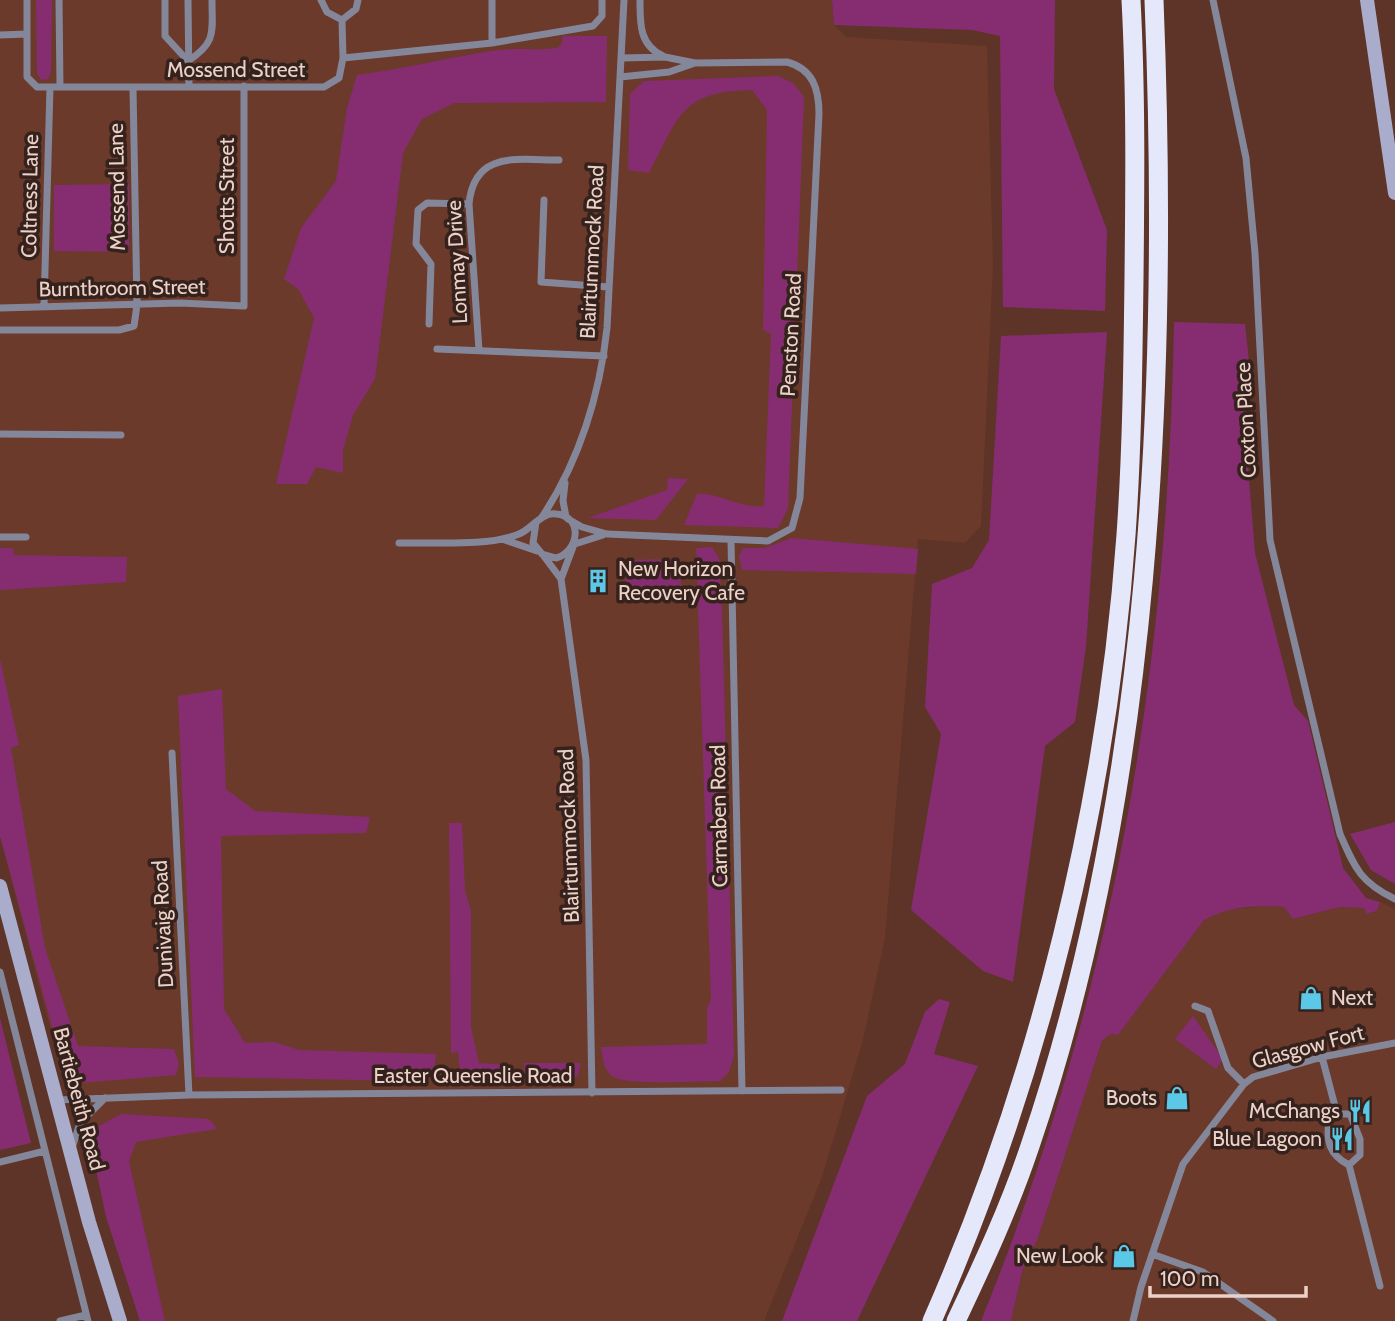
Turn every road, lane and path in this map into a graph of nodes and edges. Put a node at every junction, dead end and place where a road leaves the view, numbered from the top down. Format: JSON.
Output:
{"nodes":[{"id":1,"x":27,"y":0,"type":"edge"},
{"id":2,"x":59,"y":0,"type":"edge"},
{"id":3,"x":165,"y":0,"type":"edge"},
{"id":4,"x":188,"y":0,"type":"edge"},
{"id":5,"x":212,"y":0,"type":"edge"},
{"id":6,"x":321,"y":0,"type":"edge"},
{"id":7,"x":358,"y":0,"type":"edge"},
{"id":8,"x":492,"y":0,"type":"edge"},
{"id":9,"x":602,"y":0,"type":"edge"},
{"id":10,"x":627,"y":0,"type":"edge"},
{"id":11,"x":640,"y":0,"type":"edge"},
{"id":12,"x":1130,"y":0,"type":"edge"},
{"id":13,"x":1154,"y":0,"type":"edge"},
{"id":14,"x":1213,"y":0,"type":"edge"},
{"id":15,"x":1367,"y":0,"type":"edge"},
{"id":16,"x":342,"y":20,"type":"junction"},
{"id":17,"x":27,"y":34,"type":"junction"},
{"id":18,"x":0,"y":35,"type":"edge"},
{"id":19,"x":492,"y":43,"type":"junction"},
{"id":20,"x":666,"y":57,"type":"junction"},
{"id":21,"x":343,"y":58,"type":"junction"},
{"id":22,"x":622,"y":58,"type":"junction"},
{"id":23,"x":188,"y":61,"type":"junction"},
{"id":24,"x":695,"y":63,"type":"junction"},
{"id":25,"x":620,"y":77,"type":"junction"},
{"id":26,"x":189,"y":85,"type":"junction"},
{"id":27,"x":244,"y":86,"type":"junction"},
{"id":28,"x":50,"y":87,"type":"junction"},
{"id":29,"x":60,"y":87,"type":"junction"},
{"id":30,"x":133,"y":88,"type":"junction"},
{"id":31,"x":559,"y":160,"type":"dead end"},
{"id":32,"x":1395,"y":193,"type":"edge"},
{"id":33,"x":544,"y":200,"type":"dead end"},
{"id":34,"x":469,"y":204,"type":"junction"},
{"id":35,"x":608,"y":287,"type":"junction"},
{"id":36,"x":137,"y":305,"type":"junction"},
{"id":37,"x":44,"y":306,"type":"junction"},
{"id":38,"x":244,"y":306,"type":"joint"},
{"id":39,"x":0,"y":308,"type":"edge"},
{"id":40,"x":429,"y":324,"type":"dead end"},
{"id":41,"x":134,"y":326,"type":"joint"},
{"id":42,"x":0,"y":330,"type":"edge"},
{"id":43,"x":437,"y":349,"type":"dead end"},
{"id":44,"x":479,"y":351,"type":"junction"},
{"id":45,"x":604,"y":356,"type":"junction"},
{"id":46,"x":0,"y":434,"type":"edge"},
{"id":47,"x":121,"y":435,"type":"dead end"},
{"id":48,"x":566,"y":475,"type":"junction"},
{"id":49,"x":567,"y":518,"type":"junction"},
{"id":50,"x":539,"y":520,"type":"junction"},
{"id":51,"x":607,"y":534,"type":"junction"},
{"id":52,"x":0,"y":537,"type":"edge"},
{"id":53,"x":26,"y":537,"type":"dead end"},
{"id":54,"x":501,"y":539,"type":"junction"},
{"id":55,"x":731,"y":540,"type":"junction"},
{"id":56,"x":399,"y":543,"type":"dead end"},
{"id":57,"x":574,"y":545,"type":"junction"},
{"id":58,"x":541,"y":554,"type":"junction"},
{"id":59,"x":561,"y":579,"type":"junction"},
{"id":60,"x":172,"y":752,"type":"dead end"},
{"id":61,"x":0,"y":887,"type":"edge"},
{"id":62,"x":1395,"y":899,"type":"edge"},
{"id":63,"x":0,"y":972,"type":"edge"},
{"id":64,"x":1195,"y":1006,"type":"dead end"},
{"id":65,"x":1395,"y":1043,"type":"edge"},
{"id":66,"x":1322,"y":1057,"type":"junction"},
{"id":67,"x":1244,"y":1084,"type":"junction"},
{"id":68,"x":841,"y":1090,"type":"dead end"},
{"id":69,"x":742,"y":1091,"type":"junction"},
{"id":70,"x":592,"y":1093,"type":"junction"},
{"id":71,"x":189,"y":1095,"type":"junction"},
{"id":72,"x":105,"y":1098,"type":"junction"},
{"id":73,"x":58,"y":1100,"type":"junction"},
{"id":74,"x":1337,"y":1114,"type":"junction"},
{"id":75,"x":45,"y":1152,"type":"junction"},
{"id":76,"x":71,"y":1152,"type":"junction"},
{"id":77,"x":0,"y":1162,"type":"edge"},
{"id":78,"x":1349,"y":1165,"type":"junction"},
{"id":79,"x":996,"y":1237,"type":"junction"},
{"id":80,"x":1152,"y":1254,"type":"junction"},
{"id":81,"x":1380,"y":1286,"type":"dead end"},
{"id":82,"x":87,"y":1318,"type":"edge"},
{"id":83,"x":61,"y":1321,"type":"edge"},
{"id":84,"x":120,"y":1321,"type":"edge"},
{"id":85,"x":932,"y":1321,"type":"edge"},
{"id":86,"x":956,"y":1321,"type":"edge"},
{"id":87,"x":971,"y":1321,"type":"edge"},
{"id":88,"x":1133,"y":1321,"type":"edge"},
{"id":89,"x":1273,"y":1321,"type":"edge"}],
"edges":[{"from":1,"to":17,"type":"street"},
{"from":2,"to":29,"type":"street"},
{"from":3,"to":23,"type":"street"},
{"from":4,"to":23,"type":"street"},
{"from":5,"to":23,"type":"street"},
{"from":6,"to":16,"type":"street"},
{"from":7,"to":16,"type":"street"},
{"from":8,"to":19,"type":"street"},
{"from":9,"to":19,"type":"street"},
{"from":10,"to":22,"type":"street","name":"Blairtummock Road"},
{"from":11,"to":20,"type":"street"},
{"from":12,"to":85,"type":"highway"},
{"from":13,"to":79,"type":"highway"},
{"from":14,"to":62,"type":"street","name":"Coxton Place"},
{"from":15,"to":32,"type":"street"},
{"from":16,"to":21,"type":"street"},
{"from":17,"to":18,"type":"street"},
{"from":17,"to":28,"type":"street","name":"Mossend Street"},
{"from":19,"to":21,"type":"street"},
{"from":20,"to":22,"type":"street","name":"Penston Road"},
{"from":20,"to":24,"type":"street","name":"Penston Road"},
{"from":21,"to":27,"type":"street","name":"Mossend Street"},
{"from":22,"to":25,"type":"street","name":"Blairtummock Road"},
{"from":23,"to":26,"type":"street"},
{"from":24,"to":25,"type":"street","name":"Penston Road"},
{"from":24,"to":55,"type":"street","name":"Penston Road"},
{"from":25,"to":35,"type":"street","name":"Blairtummock Road"},
{"from":26,"to":27,"type":"street","name":"Mossend Street"},
{"from":26,"to":30,"type":"street","name":"Mossend Street"},
{"from":27,"to":38,"type":"street","name":"Shotts Street"},
{"from":28,"to":29,"type":"street","name":"Mossend Street"},
{"from":28,"to":37,"type":"street","name":"Coltness Lane"},
{"from":29,"to":30,"type":"street","name":"Mossend Street"},
{"from":30,"to":36,"type":"street","name":"Mossend Lane"},
{"from":31,"to":34,"type":"street","name":"Lonmay Drive"},
{"from":33,"to":35,"type":"street"},
{"from":34,"to":40,"type":"street"},
{"from":34,"to":44,"type":"street","name":"Lonmay Drive"},
{"from":35,"to":45,"type":"street","name":"Blairtummock Road"},
{"from":36,"to":37,"type":"street","name":"Burntbroom Street"},
{"from":36,"to":38,"type":"street","name":"Burntbroom Street"},
{"from":36,"to":41,"type":"street","name":"Mossend Lane"},
{"from":37,"to":39,"type":"street","name":"Burntbroom Street"},
{"from":41,"to":42,"type":"street","name":"Burntbroom Street"},
{"from":43,"to":44,"type":"street"},
{"from":44,"to":45,"type":"street"},
{"from":45,"to":48,"type":"street","name":"Blairtummock Road"},
{"from":46,"to":47,"type":"street"},
{"from":48,"to":49,"type":"street","name":"Blairtummock Road"},
{"from":48,"to":50,"type":"street","name":"Blairtummock Road"},
{"from":49,"to":50,"type":"street"},
{"from":49,"to":51,"type":"street"},
{"from":49,"to":57,"type":"street"},
{"from":50,"to":54,"type":"street"},
{"from":50,"to":58,"type":"street"},
{"from":51,"to":55,"type":"street","name":"Penston Road"},
{"from":51,"to":57,"type":"street"},
{"from":52,"to":53,"type":"street"},
{"from":54,"to":56,"type":"street"},
{"from":54,"to":58,"type":"street"},
{"from":55,"to":69,"type":"street","name":"Carmaben Road"},
{"from":57,"to":58,"type":"street"},
{"from":57,"to":59,"type":"street","name":"Blairtummock Road"},
{"from":58,"to":59,"type":"street","name":"Blairtummock Road"},
{"from":59,"to":70,"type":"street","name":"Blairtummock Road"},
{"from":60,"to":71,"type":"street","name":"Dunivaig Road"},
{"from":61,"to":73,"type":"street","name":"Bartiebeith Road"},
{"from":63,"to":75,"type":"street"},
{"from":64,"to":67,"type":"street"},
{"from":65,"to":66,"type":"street","name":"Glasgow Fort"},
{"from":66,"to":67,"type":"street","name":"Glasgow Fort"},
{"from":66,"to":74,"type":"street"},
{"from":67,"to":80,"type":"street","name":"Glasgow Fort"},
{"from":68,"to":69,"type":"street","name":"Easter Queenslie Road"},
{"from":69,"to":70,"type":"street","name":"Easter Queenslie Road"},
{"from":70,"to":71,"type":"street","name":"Easter Queenslie Road"},
{"from":71,"to":72,"type":"street","name":"Easter Queenslie Road"},
{"from":72,"to":73,"type":"street","name":"Easter Queenslie Road"},
{"from":72,"to":76,"type":"street"},
{"from":73,"to":76,"type":"street","name":"Bartiebeith Road"},
{"from":74,"to":78,"type":"street"},
{"from":74,"to":78,"type":"street"},
{"from":75,"to":77,"type":"street"},
{"from":75,"to":82,"type":"street"},
{"from":76,"to":84,"type":"street","name":"Bartiebeith Road"},
{"from":78,"to":81,"type":"street"},
{"from":79,"to":86,"type":"highway"},
{"from":79,"to":87,"type":"highway"},
{"from":80,"to":88,"type":"street","name":"Glasgow Fort"},
{"from":80,"to":89,"type":"street"},
{"from":82,"to":83,"type":"street"}]}
